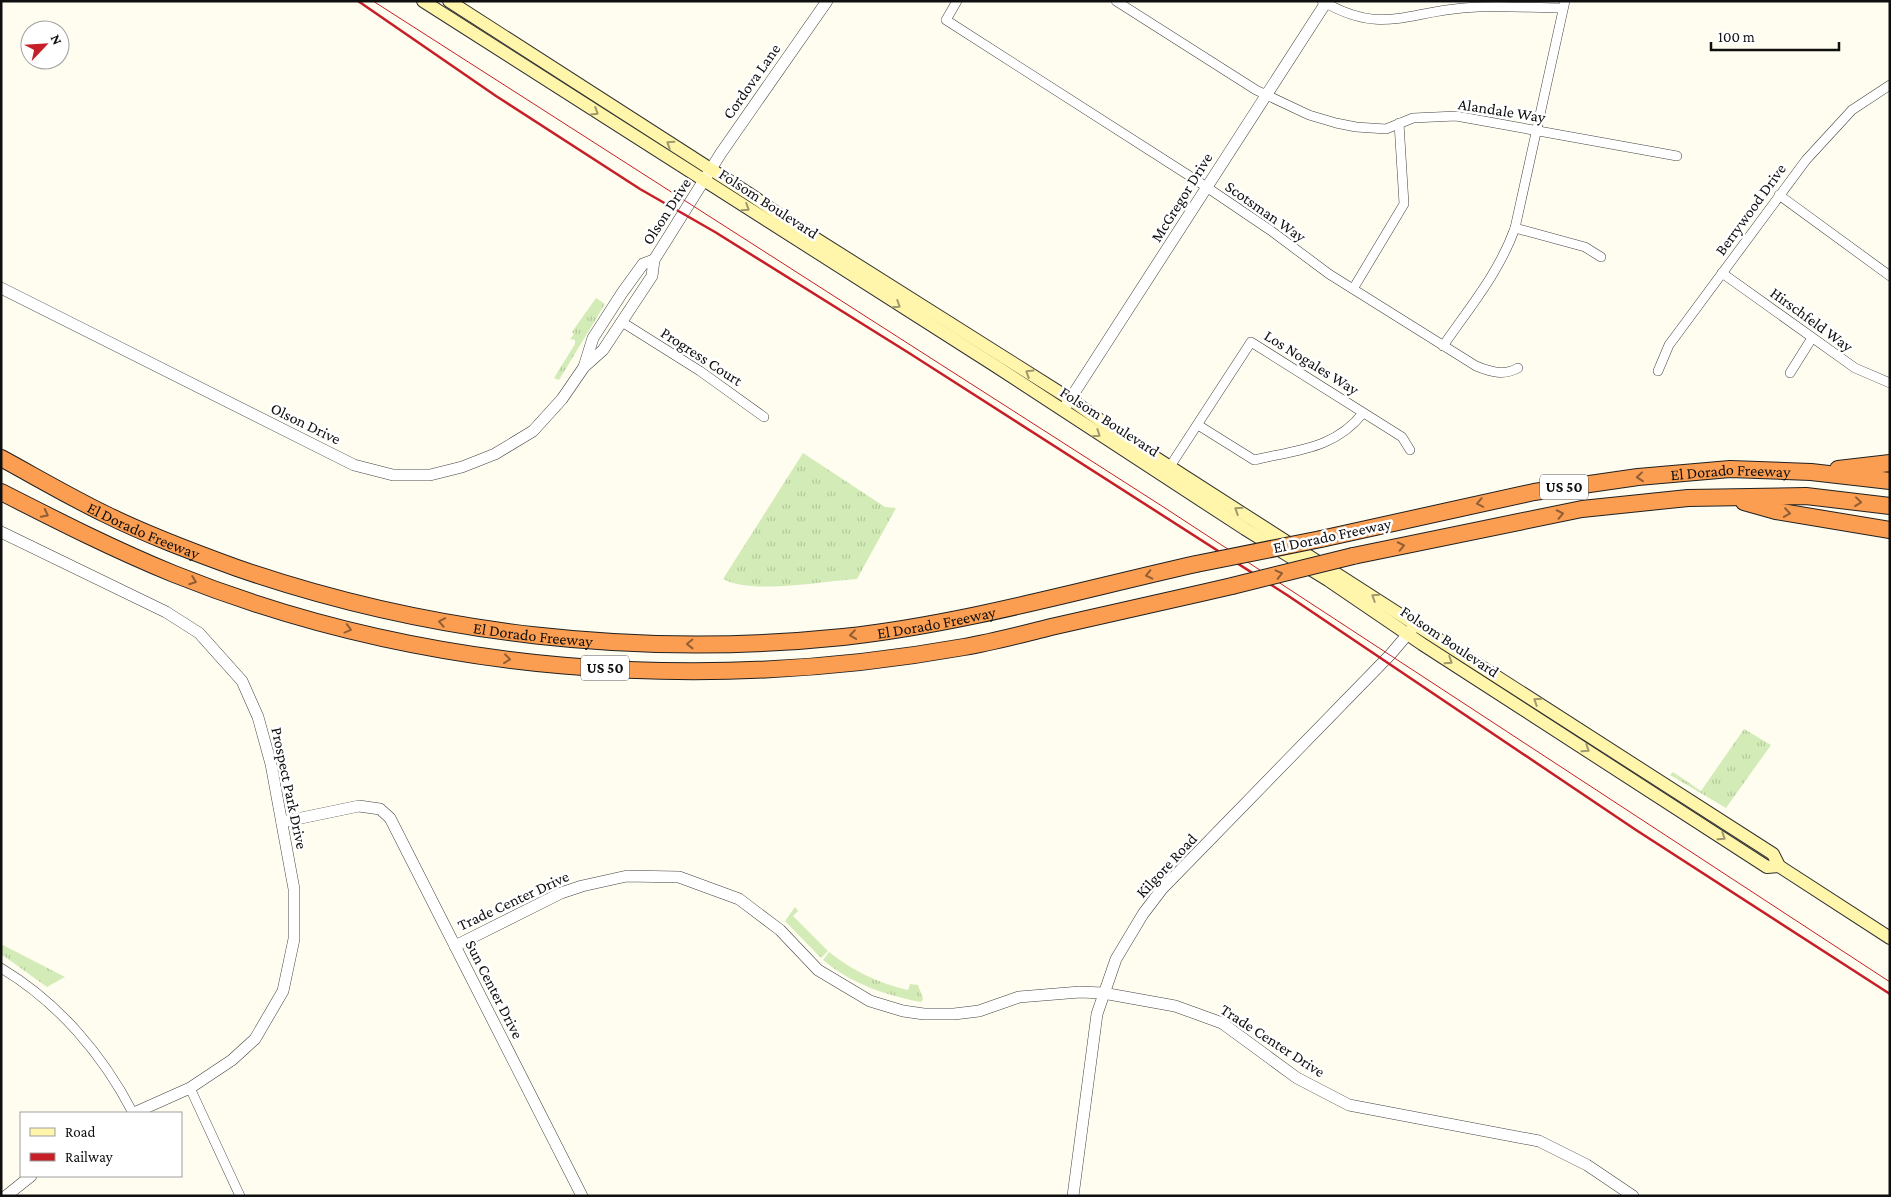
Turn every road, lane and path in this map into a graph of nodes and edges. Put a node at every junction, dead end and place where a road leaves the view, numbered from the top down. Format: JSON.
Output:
{"nodes":[{"id":1,"x":423,"y":1,"type":"edge"},
{"id":2,"x":449,"y":1,"type":"edge"},
{"id":3,"x":827,"y":1,"type":"edge"},
{"id":4,"x":957,"y":1,"type":"edge"},
{"id":5,"x":1116,"y":1,"type":"edge"},
{"id":6,"x":1325,"y":2,"type":"edge"},
{"id":7,"x":1564,"y":4,"type":"edge"},
{"id":8,"x":1461,"y":5,"type":"edge"},
{"id":9,"x":479,"y":38,"type":"junction"},
{"id":10,"x":567,"y":76,"type":"junction"},
{"id":11,"x":1890,"y":85,"type":"edge"},
{"id":12,"x":1266,"y":96,"type":"junction"},
{"id":13,"x":1400,"y":123,"type":"junction"},
{"id":14,"x":1536,"y":129,"type":"junction"},
{"id":15,"x":1677,"y":156,"type":"dead end"},
{"id":16,"x":712,"y":170,"type":"junction"},
{"id":17,"x":705,"y":181,"type":"junction"},
{"id":18,"x":1206,"y":187,"type":"junction"},
{"id":19,"x":1779,"y":195,"type":"junction"},
{"id":20,"x":1514,"y":228,"type":"junction"},
{"id":21,"x":1601,"y":257,"type":"dead end"},
{"id":22,"x":654,"y":260,"type":"junction"},
{"id":23,"x":643,"y":264,"type":"junction"},
{"id":24,"x":834,"y":264,"type":"junction"},
{"id":25,"x":1722,"y":273,"type":"junction"},
{"id":26,"x":1890,"y":276,"type":"edge"},
{"id":27,"x":882,"y":278,"type":"junction"},
{"id":28,"x":1,"y":288,"type":"edge"},
{"id":29,"x":1353,"y":289,"type":"junction"},
{"id":30,"x":622,"y":322,"type":"junction"},
{"id":31,"x":1812,"y":338,"type":"junction"},
{"id":32,"x":1443,"y":346,"type":"junction"},
{"id":33,"x":588,"y":350,"type":"junction"},
{"id":34,"x":584,"y":367,"type":"junction"},
{"id":35,"x":1518,"y":368,"type":"dead end"},
{"id":36,"x":1658,"y":371,"type":"dead end"},
{"id":37,"x":1790,"y":373,"type":"dead end"},
{"id":38,"x":1890,"y":383,"type":"edge"},
{"id":39,"x":1070,"y":399,"type":"junction"},
{"id":40,"x":1063,"y":410,"type":"junction"},
{"id":41,"x":1363,"y":412,"type":"junction"},
{"id":42,"x":764,"y":417,"type":"dead end"},
{"id":43,"x":1198,"y":425,"type":"junction"},
{"id":44,"x":1410,"y":450,"type":"dead end"},
{"id":45,"x":1,"y":458,"type":"edge"},
{"id":46,"x":1890,"y":463,"type":"edge"},
{"id":47,"x":1167,"y":471,"type":"junction"},
{"id":48,"x":1811,"y":472,"type":"junction"},
{"id":49,"x":1890,"y":481,"type":"edge"},
{"id":50,"x":1,"y":492,"type":"edge"},
{"id":51,"x":1722,"y":496,"type":"junction"},
{"id":52,"x":1890,"y":506,"type":"edge"},
{"id":53,"x":1890,"y":530,"type":"edge"},
{"id":54,"x":1,"y":532,"type":"edge"},
{"id":55,"x":1412,"y":629,"type":"junction"},
{"id":56,"x":1606,"y":762,"type":"junction"},
{"id":57,"x":1640,"y":771,"type":"junction"},
{"id":58,"x":282,"y":822,"type":"junction"},
{"id":59,"x":1779,"y":866,"type":"junction"},
{"id":60,"x":1890,"y":938,"type":"edge"},
{"id":61,"x":455,"y":946,"type":"junction"},
{"id":62,"x":1,"y":968,"type":"edge"},
{"id":63,"x":1103,"y":993,"type":"junction"},
{"id":64,"x":190,"y":1088,"type":"junction"},
{"id":65,"x":133,"y":1112,"type":"edge"},
{"id":66,"x":136,"y":1112,"type":"edge"},
{"id":67,"x":30,"y":1177,"type":"edge"},
{"id":68,"x":6,"y":1196,"type":"edge"},
{"id":69,"x":240,"y":1196,"type":"edge"},
{"id":70,"x":582,"y":1196,"type":"edge"},
{"id":71,"x":1073,"y":1196,"type":"edge"},
{"id":72,"x":1633,"y":1196,"type":"edge"}],
"edges":[{"from":1,"to":9,"type":"main road","name":"Folsom Boulevard"},
{"from":2,"to":10,"type":"main road","name":"Folsom Boulevard"},
{"from":3,"to":16,"type":"street","name":"Cordova Lane"},
{"from":4,"to":18,"type":"street","name":"Scotsman Way"},
{"from":5,"to":12,"type":"street","name":"Alandale Way"},
{"from":6,"to":8,"type":"street"},
{"from":6,"to":12,"type":"street","name":"McGregor Drive"},
{"from":7,"to":8,"type":"street"},
{"from":7,"to":14,"type":"street"},
{"from":9,"to":10,"type":"main road"},
{"from":9,"to":17,"type":"main road","name":"Folsom Boulevard","one_way":true},
{"from":16,"to":10,"type":"main road","name":"Folsom Boulevard","one_way":true},
{"from":11,"to":19,"type":"street","name":"Berrywood Drive"},
{"from":12,"to":13,"type":"street","name":"Alandale Way"},
{"from":12,"to":18,"type":"street","name":"McGregor Drive"},
{"from":13,"to":14,"type":"street","name":"Alandale Way"},
{"from":13,"to":29,"type":"street"},
{"from":14,"to":15,"type":"street","name":"Alandale Way"},
{"from":14,"to":20,"type":"street"},
{"from":16,"to":17,"type":"street","name":"Cordova Lane"},
{"from":16,"to":27,"type":"main road","name":"Folsom Boulevard"},
{"from":17,"to":22,"type":"street","name":"Olson Drive"},
{"from":17,"to":24,"type":"main road","name":"Folsom Boulevard","one_way":true},
{"from":18,"to":29,"type":"street","name":"Scotsman Way"},
{"from":18,"to":39,"type":"street","name":"McGregor Drive"},
{"from":19,"to":25,"type":"street","name":"Berrywood Drive"},
{"from":19,"to":26,"type":"street"},
{"from":20,"to":21,"type":"street"},
{"from":20,"to":32,"type":"street"},
{"from":22,"to":23,"type":"street","name":"Olson Drive"},
{"from":22,"to":30,"type":"street","name":"Olson Drive"},
{"from":23,"to":30,"type":"street"},
{"from":23,"to":33,"type":"street","name":"Olson Drive"},
{"from":24,"to":27,"type":"main road"},
{"from":24,"to":40,"type":"main road","name":"Folsom Boulevard","one_way":true},
{"from":25,"to":31,"type":"street","name":"Hirschfeld Way"},
{"from":25,"to":36,"type":"street","name":"Berrywood Drive"},
{"from":39,"to":27,"type":"main road","name":"Folsom Boulevard","one_way":true},
{"from":28,"to":34,"type":"street","name":"Olson Drive"},
{"from":29,"to":32,"type":"street","name":"Scotsman Way"},
{"from":30,"to":33,"type":"street"},
{"from":30,"to":34,"type":"street","name":"Olson Drive"},
{"from":30,"to":42,"type":"street","name":"Progress Court"},
{"from":31,"to":37,"type":"street"},
{"from":31,"to":38,"type":"street","name":"Hirschfeld Way"},
{"from":32,"to":35,"type":"street","name":"Scotsman Way"},
{"from":33,"to":34,"type":"street","name":"Olson Drive"},
{"from":39,"to":40,"type":"street","name":"McGregor Drive"},
{"from":39,"to":47,"type":"main road","name":"Folsom Boulevard"},
{"from":40,"to":47,"type":"main road","name":"Folsom Boulevard","one_way":true},
{"from":41,"to":43,"type":"street"},
{"from":41,"to":43,"type":"street","name":"Los Nogales Way"},
{"from":41,"to":44,"type":"street","name":"Los Nogales Way"},
{"from":43,"to":47,"type":"street","name":"Los Nogales Way"},
{"from":48,"to":45,"type":"highway","name":"El Dorado Freeway","number":"US 50","one_way":true,"bridge":true},
{"from":46,"to":48,"type":"highway"},
{"from":47,"to":55,"type":"main road","name":"Folsom Boulevard"},
{"from":48,"to":49,"type":"highway","name":"El Dorado Freeway","number":"US 50"},
{"from":50,"to":51,"type":"highway","name":"El Dorado Freeway","number":"US 50","one_way":true,"bridge":true},
{"from":51,"to":52,"type":"highway","name":"El Dorado Freeway","number":"US 50","one_way":true},
{"from":51,"to":53,"type":"highway","one_way":true},
{"from":54,"to":58,"type":"street","name":"Prospect Park Drive"},
{"from":55,"to":56,"type":"main road","name":"Folsom Boulevard","one_way":true},
{"from":57,"to":55,"type":"main road","name":"Folsom Boulevard","one_way":true},
{"from":55,"to":63,"type":"street","name":"Kilgore Road"},
{"from":56,"to":57,"type":"main road"},
{"from":56,"to":59,"type":"main road","name":"Folsom Boulevard","one_way":true},
{"from":57,"to":59,"type":"main road","name":"Folsom Boulevard"},
{"from":58,"to":61,"type":"street","name":"Sun Center Drive"},
{"from":58,"to":64,"type":"street","name":"Prospect Park Drive"},
{"from":59,"to":60,"type":"main road","name":"Folsom Boulevard"},
{"from":61,"to":63,"type":"street","name":"Trade Center Drive"},
{"from":61,"to":70,"type":"street","name":"Sun Center Drive"},
{"from":62,"to":65,"type":"street"},
{"from":63,"to":71,"type":"street","name":"Kilgore Road"},
{"from":63,"to":72,"type":"street","name":"Trade Center Drive"},
{"from":64,"to":66,"type":"street","name":"Prospect Park Drive"},
{"from":64,"to":69,"type":"street"},
{"from":67,"to":68,"type":"street"}]}
